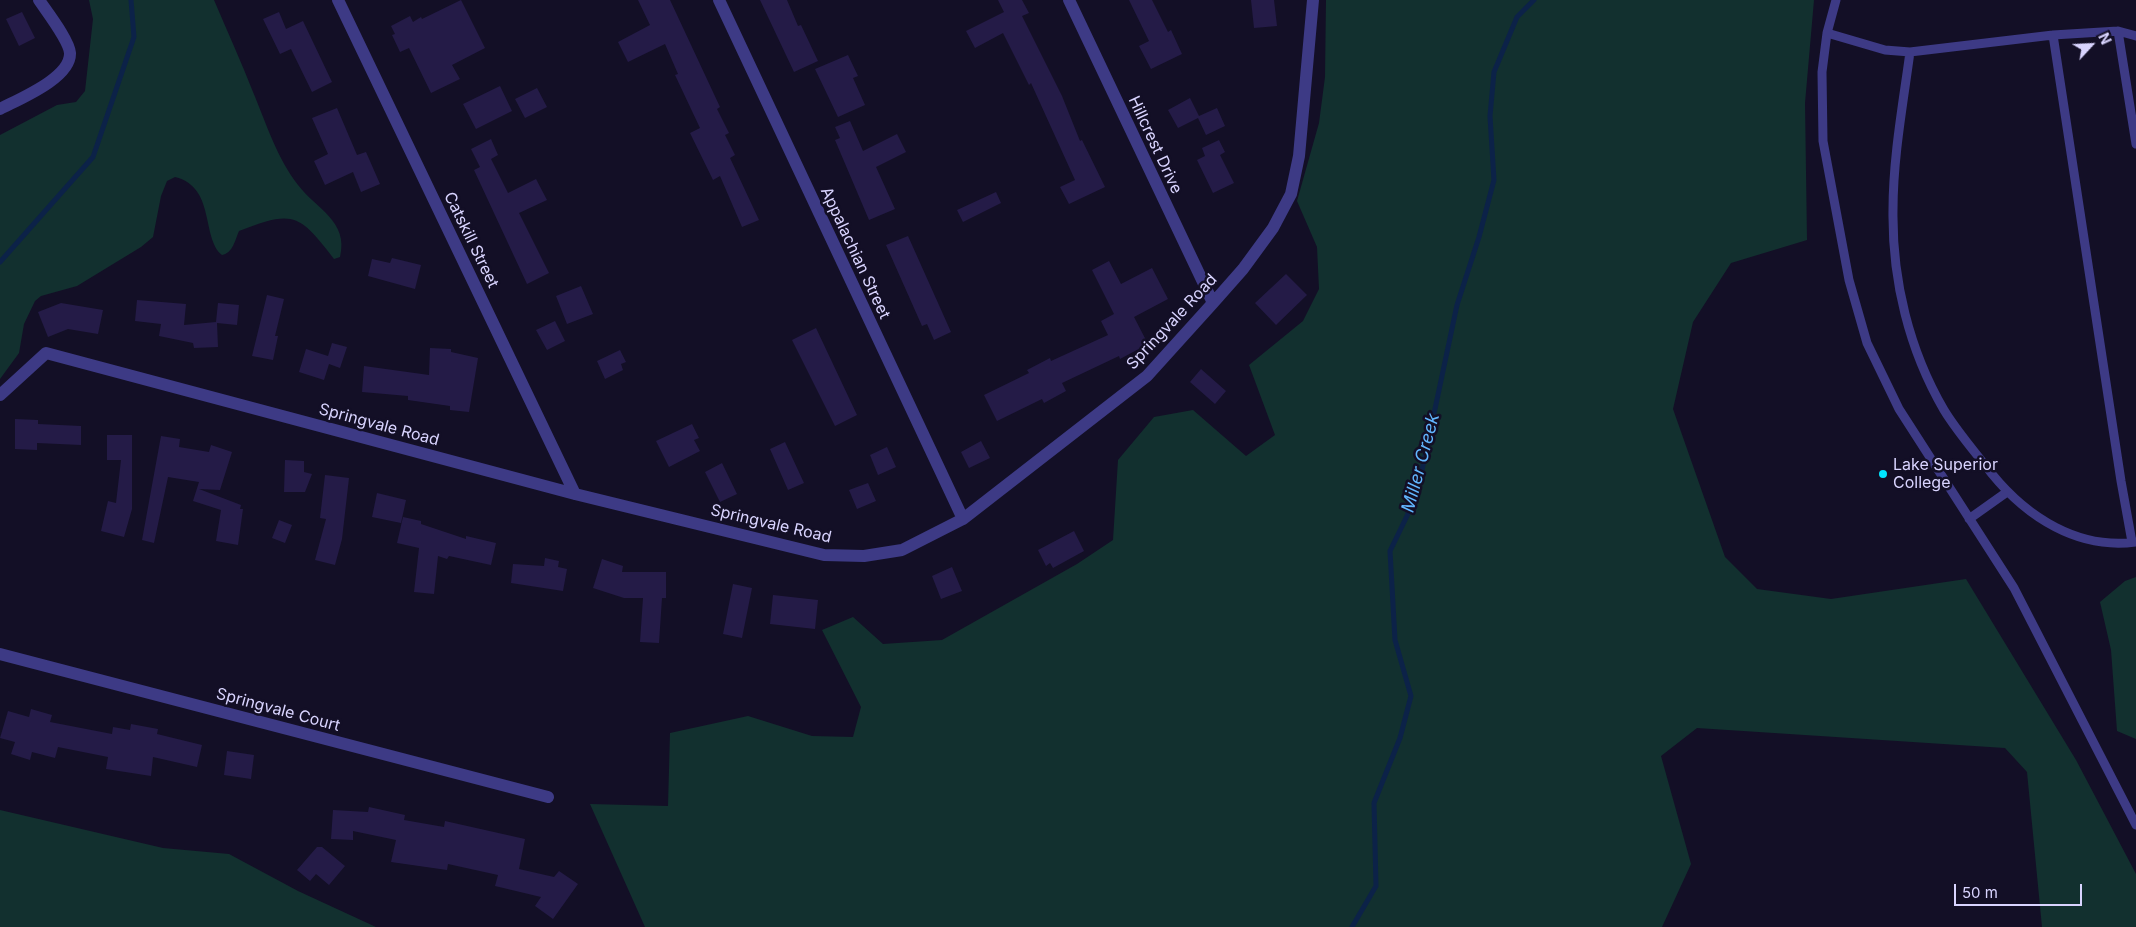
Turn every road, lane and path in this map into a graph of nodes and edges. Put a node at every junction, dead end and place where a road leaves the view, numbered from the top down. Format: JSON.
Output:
{"nodes":[{"id":1,"x":39,"y":0,"type":"edge"},
{"id":2,"x":338,"y":0,"type":"edge"},
{"id":3,"x":719,"y":0,"type":"edge"},
{"id":4,"x":1069,"y":0,"type":"edge"},
{"id":5,"x":1313,"y":0,"type":"edge"},
{"id":6,"x":1836,"y":0,"type":"edge"},
{"id":7,"x":2118,"y":31,"type":"junction"},
{"id":8,"x":1828,"y":33,"type":"junction"},
{"id":9,"x":2053,"y":36,"type":"junction"},
{"id":10,"x":2136,"y":36,"type":"edge"},
{"id":11,"x":1910,"y":52,"type":"junction"},
{"id":12,"x":0,"y":109,"type":"edge"},
{"id":13,"x":2136,"y":144,"type":"edge"},
{"id":14,"x":1213,"y":303,"type":"junction"},
{"id":15,"x":0,"y":395,"type":"edge"},
{"id":16,"x":2007,"y":492,"type":"junction"},
{"id":17,"x":575,"y":494,"type":"junction"},
{"id":18,"x":963,"y":519,"type":"junction"},
{"id":19,"x":1969,"y":519,"type":"junction"},
{"id":20,"x":2134,"y":542,"type":"edge"},
{"id":21,"x":0,"y":654,"type":"edge"},
{"id":22,"x":548,"y":797,"type":"dead end"},
{"id":23,"x":2136,"y":825,"type":"edge"}],
"edges":[{"from":1,"to":12,"type":"street"},
{"from":2,"to":17,"type":"street","name":"Catskill Street"},
{"from":3,"to":18,"type":"street","name":"Appalachian Street"},
{"from":4,"to":14,"type":"street","name":"Hillcrest Drive"},
{"from":5,"to":14,"type":"street","name":"Springvale Road"},
{"from":6,"to":8,"type":"lane"},
{"from":7,"to":9,"type":"lane"},
{"from":7,"to":10,"type":"lane"},
{"from":7,"to":13,"type":"lane"},
{"from":8,"to":11,"type":"lane"},
{"from":8,"to":19,"type":"lane"},
{"from":9,"to":11,"type":"lane"},
{"from":9,"to":20,"type":"lane"},
{"from":11,"to":16,"type":"lane"},
{"from":14,"to":18,"type":"street","name":"Springvale Road"},
{"from":15,"to":17,"type":"street","name":"Springvale Road"},
{"from":16,"to":19,"type":"lane"},
{"from":16,"to":20,"type":"lane"},
{"from":17,"to":18,"type":"street","name":"Springvale Road"},
{"from":19,"to":23,"type":"lane"},
{"from":21,"to":22,"type":"street","name":"Springvale Court"}]}
